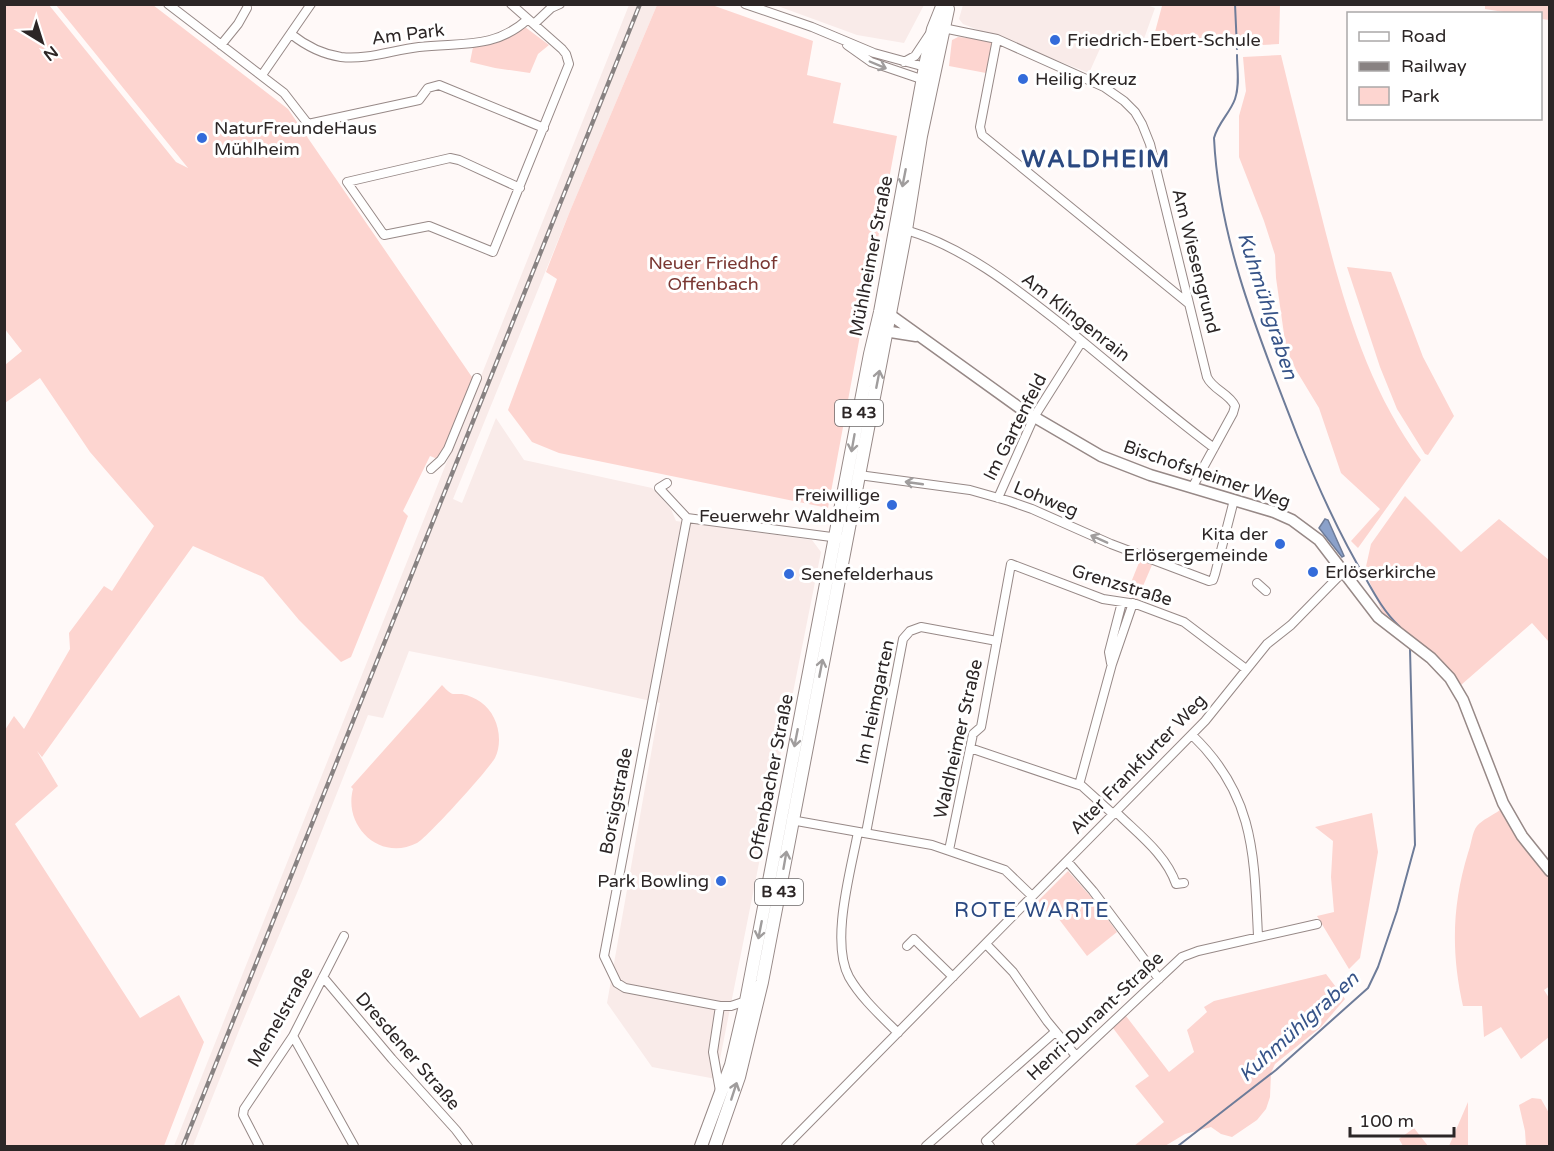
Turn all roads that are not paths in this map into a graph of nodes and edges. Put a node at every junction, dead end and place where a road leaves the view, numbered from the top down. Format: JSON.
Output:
{"nodes":[{"id":1,"x":168,"y":4,"type":"edge"},
{"id":2,"x":311,"y":4,"type":"edge"},
{"id":3,"x":511,"y":4,"type":"edge"},
{"id":4,"x":745,"y":4,"type":"edge"},
{"id":5,"x":943,"y":4,"type":"edge"},
{"id":6,"x":949,"y":4,"type":"edge"},
{"id":7,"x":554,"y":6,"type":"edge"},
{"id":8,"x":247,"y":8,"type":"dead end"},
{"id":9,"x":531,"y":21,"type":"junction"},
{"id":10,"x":938,"y":29,"type":"junction"},
{"id":11,"x":291,"y":34,"type":"junction"},
{"id":12,"x":839,"y":39,"type":"junction"},
{"id":13,"x":997,"y":39,"type":"junction"},
{"id":14,"x":221,"y":45,"type":"junction"},
{"id":15,"x":904,"y":62,"type":"junction"},
{"id":16,"x":262,"y":75,"type":"junction"},
{"id":17,"x":929,"y":75,"type":"junction"},
{"id":18,"x":544,"y":128,"type":"junction"},
{"id":19,"x":520,"y":188,"type":"junction"},
{"id":20,"x":906,"y":230,"type":"junction"},
{"id":21,"x":1189,"y":304,"type":"junction"},
{"id":22,"x":885,"y":313,"type":"junction"},
{"id":23,"x":881,"y":330,"type":"junction"},
{"id":24,"x":920,"y":337,"type":"junction"},
{"id":25,"x":1082,"y":341,"type":"junction"},
{"id":26,"x":477,"y":378,"type":"dead end"},
{"id":27,"x":1034,"y":417,"type":"junction"},
{"id":28,"x":1214,"y":448,"type":"junction"},
{"id":29,"x":431,"y":469,"type":"dead end"},
{"id":30,"x":859,"y":475,"type":"junction"},
{"id":31,"x":667,"y":483,"type":"dead end"},
{"id":32,"x":1192,"y":488,"type":"junction"},
{"id":33,"x":998,"y":498,"type":"junction"},
{"id":34,"x":1234,"y":500,"type":"junction"},
{"id":35,"x":845,"y":515,"type":"junction"},
{"id":36,"x":687,"y":518,"type":"junction"},
{"id":37,"x":840,"y":538,"type":"junction"},
{"id":38,"x":1011,"y":564,"type":"joint"},
{"id":39,"x":1344,"y":571,"type":"junction"},
{"id":40,"x":1257,"y":583,"type":"dead end"},
{"id":41,"x":1266,"y":591,"type":"dead end"},
{"id":42,"x":1122,"y":602,"type":"junction"},
{"id":43,"x":1133,"y":603,"type":"junction"},
{"id":44,"x":997,"y":641,"type":"junction"},
{"id":45,"x":1112,"y":664,"type":"junction"},
{"id":46,"x":1246,"y":669,"type":"junction"},
{"id":47,"x":1192,"y":735,"type":"junction"},
{"id":48,"x":970,"y":748,"type":"junction"},
{"id":49,"x":1079,"y":785,"type":"junction"},
{"id":50,"x":1114,"y":813,"type":"junction"},
{"id":51,"x":791,"y":820,"type":"junction"},
{"id":52,"x":862,"y":832,"type":"junction"},
{"id":53,"x":949,"y":850,"type":"junction"},
{"id":54,"x":1067,"y":861,"type":"junction"},
{"id":55,"x":1550,"y":871,"type":"edge"},
{"id":56,"x":1184,"y":883,"type":"dead end"},
{"id":57,"x":1032,"y":896,"type":"junction"},
{"id":58,"x":1317,"y":924,"type":"dead end"},
{"id":59,"x":344,"y":936,"type":"dead end"},
{"id":60,"x":1258,"y":936,"type":"junction"},
{"id":61,"x":986,"y":944,"type":"junction"},
{"id":62,"x":907,"y":946,"type":"dead end"},
{"id":63,"x":323,"y":977,"type":"junction"},
{"id":64,"x":953,"y":977,"type":"junction"},
{"id":65,"x":1159,"y":979,"type":"junction"},
{"id":66,"x":746,"y":1001,"type":"junction"},
{"id":67,"x":720,"y":1006,"type":"junction"},
{"id":68,"x":1055,"y":1032,"type":"junction"},
{"id":69,"x":898,"y":1033,"type":"junction"},
{"id":70,"x":293,"y":1036,"type":"junction"},
{"id":71,"x":1076,"y":1056,"type":"junction"},
{"id":72,"x":721,"y":1096,"type":"junction"},
{"id":73,"x":259,"y":1146,"type":"edge"},
{"id":74,"x":354,"y":1146,"type":"edge"},
{"id":75,"x":468,"y":1146,"type":"edge"},
{"id":76,"x":701,"y":1146,"type":"edge"},
{"id":77,"x":715,"y":1146,"type":"edge"},
{"id":78,"x":786,"y":1146,"type":"edge"},
{"id":79,"x":926,"y":1146,"type":"edge"},
{"id":80,"x":990,"y":1146,"type":"edge"}],
"edges":[{"from":1,"to":14,"type":"street"},
{"from":2,"to":11,"type":"street"},
{"from":3,"to":9,"type":"street"},
{"from":4,"to":12,"type":"street"},
{"from":5,"to":10,"type":"main road","name":"Mühlheimer Straße"},
{"from":6,"to":10,"type":"main road","name":"Mühlheimer Straße","number":"B 43"},
{"from":7,"to":9,"type":"street","name":"Am Park"},
{"from":8,"to":14,"type":"street"},
{"from":9,"to":11,"type":"street","name":"Am Park"},
{"from":9,"to":18,"type":"street"},
{"from":10,"to":13,"type":"street","name":"Am Wiesengrund"},
{"from":10,"to":15,"type":"street"},
{"from":10,"to":17,"type":"main road","name":"Mühlheimer Straße","number":"B 43"},
{"from":11,"to":16,"type":"street"},
{"from":12,"to":15,"type":"street"},
{"from":12,"to":17,"type":"street","one_way":true},
{"from":13,"to":21,"type":"street","name":"Am Wiesengrund"},
{"from":13,"to":21,"type":"street"},
{"from":14,"to":16,"type":"street"},
{"from":15,"to":17,"type":"street"},
{"from":16,"to":18,"type":"street"},
{"from":17,"to":20,"type":"main road","name":"Mühlheimer Straße","number":"B 43"},
{"from":17,"to":22,"type":"main road","name":"Mühlheimer Straße","one_way":true},
{"from":18,"to":19,"type":"street"},
{"from":19,"to":19,"type":"street"},
{"from":20,"to":22,"type":"main road","name":"Mühlheimer Straße","number":"B 43"},
{"from":20,"to":25,"type":"street","name":"Am Klingenrain"},
{"from":21,"to":28,"type":"street","name":"Am Wiesengrund"},
{"from":22,"to":23,"type":"main road","name":"Mühlheimer Straße","number":"B 43"},
{"from":22,"to":24,"type":"street","name":"Bischofsheimer Weg"},
{"from":23,"to":24,"type":"street","name":"Bischofsheimer Weg"},
{"from":30,"to":23,"type":"main road","name":"Mühlheimer Straße","number":"B 43","one_way":true},
{"from":23,"to":35,"type":"main road","name":"Mühlheimer Straße","number":"B 43","one_way":true},
{"from":24,"to":27,"type":"street","name":"Bischofsheimer Weg"},
{"from":25,"to":27,"type":"street","name":"Im Gartenfeld"},
{"from":25,"to":28,"type":"street","name":"Am Klingenrain"},
{"from":26,"to":29,"type":"street"},
{"from":27,"to":32,"type":"street","name":"Bischofsheimer Weg"},
{"from":27,"to":33,"type":"street","name":"Im Gartenfeld"},
{"from":28,"to":32,"type":"street"},
{"from":33,"to":30,"type":"street","name":"Lohweg","one_way":true},
{"from":30,"to":35,"type":"main road","name":"Mühlheimer Straße","number":"B 43"},
{"from":31,"to":36,"type":"street"},
{"from":32,"to":34,"type":"street","name":"Bischofsheimer Weg"},
{"from":34,"to":33,"type":"street","name":"Lohweg","one_way":true},
{"from":34,"to":39,"type":"street","name":"Bischofsheimer Weg"},
{"from":35,"to":37,"type":"main road","name":"Offenbacher Straße","number":"B 43"},
{"from":36,"to":37,"type":"street"},
{"from":36,"to":67,"type":"street","name":"Borsigstraße"},
{"from":51,"to":37,"type":"main road","name":"Offenbacher Straße","number":"B 43","one_way":true},
{"from":37,"to":66,"type":"main road","name":"Offenbacher Straße","number":"B 43","one_way":true},
{"from":38,"to":42,"type":"street","name":"Grenzstraße"},
{"from":38,"to":44,"type":"street","name":"Waldheimer Straße"},
{"from":39,"to":46,"type":"street","name":"Alter Frankfurter Weg"},
{"from":39,"to":55,"type":"street","name":"Bischofsheimer Weg"},
{"from":40,"to":41,"type":"street"},
{"from":42,"to":43,"type":"street","name":"Grenzstraße"},
{"from":42,"to":45,"type":"street"},
{"from":43,"to":45,"type":"street"},
{"from":43,"to":46,"type":"street","name":"Grenzstraße"},
{"from":44,"to":48,"type":"street","name":"Waldheimer Straße"},
{"from":44,"to":52,"type":"street","name":"Im Heimgarten"},
{"from":45,"to":49,"type":"street"},
{"from":46,"to":47,"type":"street","name":"Alter Frankfurter Weg"},
{"from":47,"to":50,"type":"street","name":"Alter Frankfurter Weg"},
{"from":47,"to":60,"type":"street"},
{"from":48,"to":49,"type":"street"},
{"from":48,"to":53,"type":"street","name":"Waldheimer Straße"},
{"from":49,"to":50,"type":"street"},
{"from":50,"to":54,"type":"street","name":"Alter Frankfurter Weg"},
{"from":50,"to":56,"type":"street"},
{"from":51,"to":52,"type":"street"},
{"from":77,"to":51,"type":"main road","name":"Offenbacher Straße","number":"B 43","one_way":true},
{"from":52,"to":53,"type":"street"},
{"from":52,"to":69,"type":"street","name":"Im Heimgarten"},
{"from":53,"to":57,"type":"street"},
{"from":54,"to":57,"type":"street","name":"Alter Frankfurter Weg"},
{"from":54,"to":65,"type":"street"},
{"from":57,"to":61,"type":"street","name":"Alter Frankfurter Weg"},
{"from":58,"to":60,"type":"street","name":"Henri-Dunant-Straße"},
{"from":59,"to":63,"type":"street","name":"Memelstraße"},
{"from":60,"to":65,"type":"street","name":"Henri-Dunant-Straße"},
{"from":61,"to":64,"type":"street","name":"Alter Frankfurter Weg"},
{"from":61,"to":68,"type":"street"},
{"from":62,"to":64,"type":"street"},
{"from":63,"to":70,"type":"street","name":"Memelstraße"},
{"from":63,"to":75,"type":"street","name":"Dresdener Straße"},
{"from":64,"to":69,"type":"street","name":"Alter Frankfurter Weg"},
{"from":65,"to":71,"type":"street","name":"Henri-Dunant-Straße"},
{"from":66,"to":67,"type":"street","name":"Borsigstraße"},
{"from":66,"to":72,"type":"main road","name":"Offenbacher Straße","number":"B 43"},
{"from":67,"to":72,"type":"street"},
{"from":68,"to":71,"type":"street"},
{"from":68,"to":79,"type":"street"},
{"from":69,"to":78,"type":"street","name":"Alter Frankfurter Weg"},
{"from":70,"to":73,"type":"street","name":"Memelstraße"},
{"from":70,"to":74,"type":"street"},
{"from":71,"to":80,"type":"street","name":"Henri-Dunant-Straße"},
{"from":72,"to":76,"type":"main road","name":"Offenbacher Straße","number":"B 43"}]}
